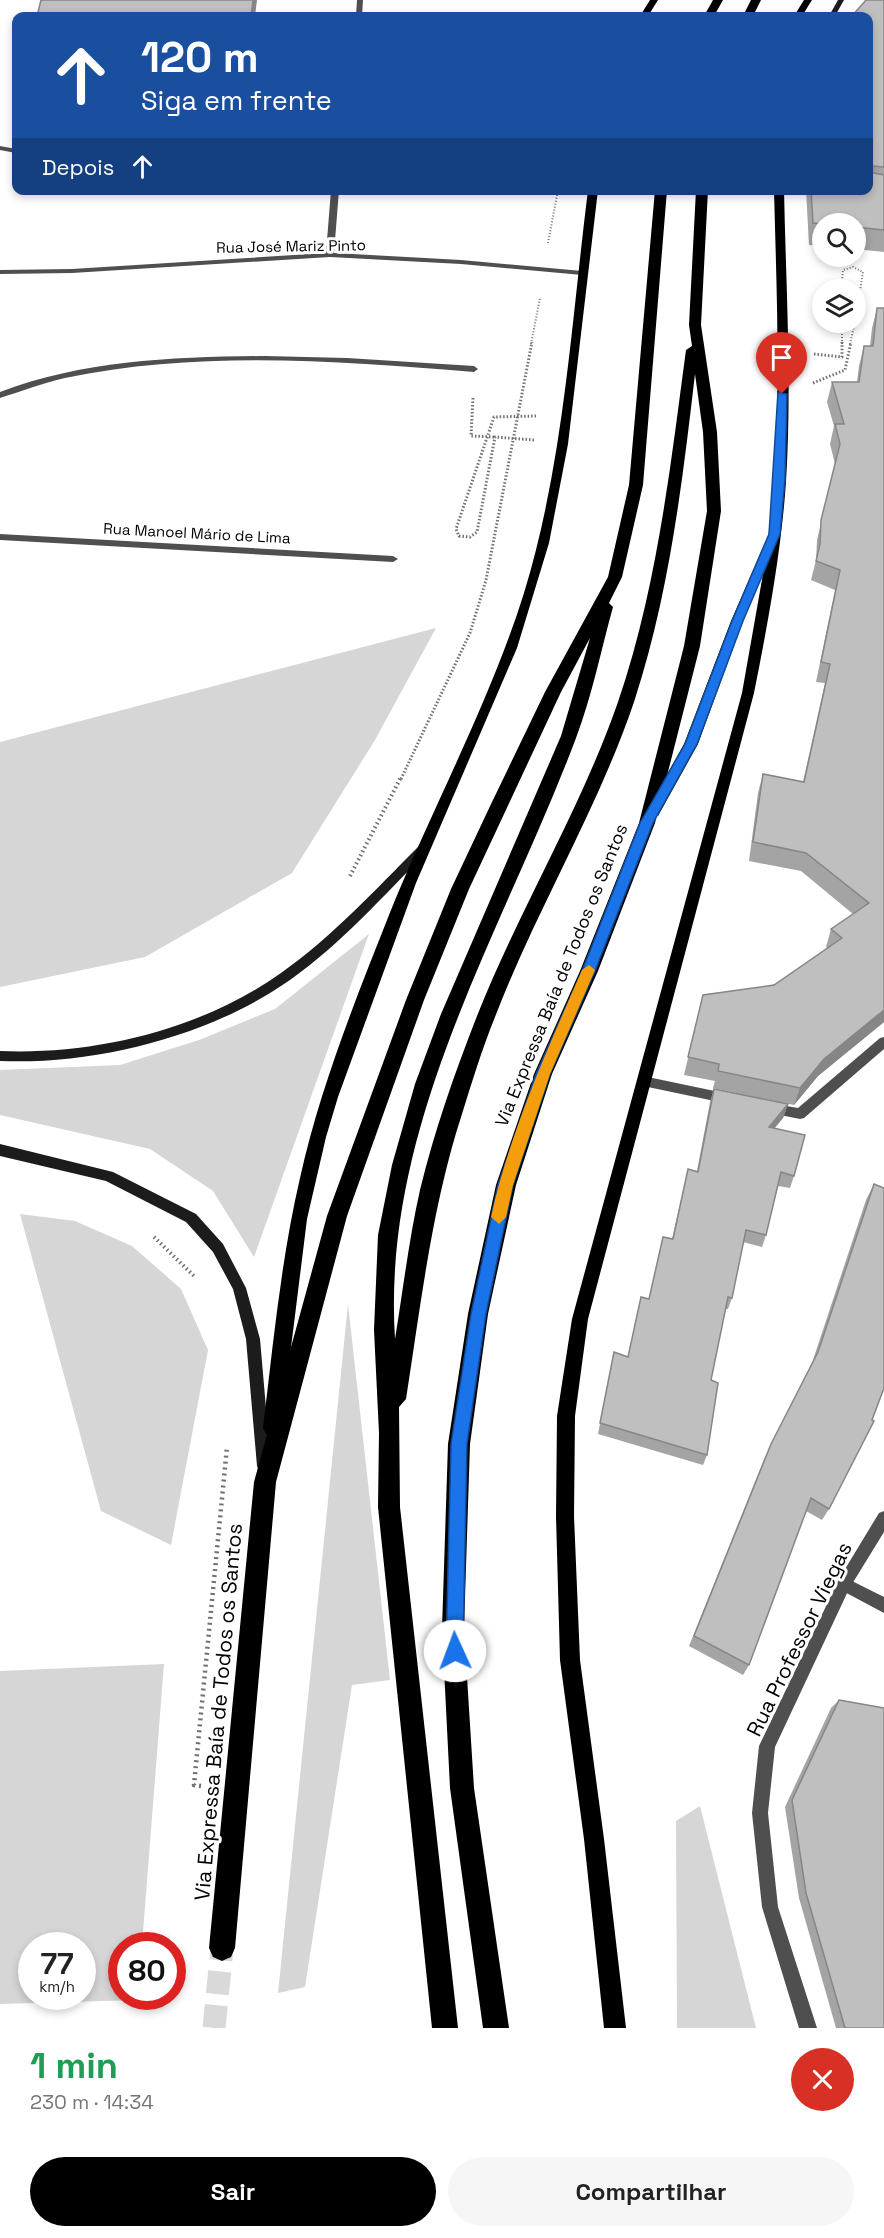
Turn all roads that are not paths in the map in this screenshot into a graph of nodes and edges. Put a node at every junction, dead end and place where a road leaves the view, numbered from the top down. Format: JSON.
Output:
{"nodes":[{"id":1,"x":335,"y":195,"type":"edge"},
{"id":2,"x":592,"y":195,"type":"edge"},
{"id":3,"x":661,"y":195,"type":"edge"},
{"id":4,"x":702,"y":195,"type":"edge"},
{"id":5,"x":779,"y":195,"type":"edge"},
{"id":6,"x":330,"y":255,"type":"junction"},
{"id":7,"x":0,"y":272,"type":"edge"},
{"id":8,"x":582,"y":273,"type":"junction"},
{"id":9,"x":695,"y":325,"type":"junction"},
{"id":10,"x":474,"y":369,"type":"road end"},
{"id":11,"x":0,"y":395,"type":"edge"},
{"id":12,"x":775,"y":534,"type":"junction"},
{"id":13,"x":0,"y":537,"type":"edge"},
{"id":14,"x":393,"y":559,"type":"dead end"},
{"id":15,"x":615,"y":577,"type":"junction"},
{"id":16,"x":647,"y":823,"type":"junction"},
{"id":17,"x":423,"y":849,"type":"junction"},
{"id":18,"x":884,"y":1041,"type":"edge"},
{"id":19,"x":0,"y":1056,"type":"edge"},
{"id":20,"x":643,"y":1082,"type":"junction"},
{"id":21,"x":0,"y":1149,"type":"edge"},
{"id":22,"x":390,"y":1433,"type":"junction"},
{"id":23,"x":265,"y":1482,"type":"junction"},
{"id":24,"x":884,"y":1518,"type":"edge"},
{"id":25,"x":844,"y":1584,"type":"junction"},
{"id":26,"x":884,"y":1605,"type":"edge"},
{"id":27,"x":222,"y":1948,"type":"tunnel mouth"},
{"id":28,"x":445,"y":2028,"type":"edge"},
{"id":29,"x":496,"y":2028,"type":"edge"},
{"id":30,"x":615,"y":2028,"type":"edge"},
{"id":31,"x":808,"y":2028,"type":"edge"}],
"edges":[{"from":1,"to":6,"type":"street"},
{"from":2,"to":8,"type":"main road","name":"Via Expressa Baía de Todos os Santos"},
{"from":3,"to":15,"type":"highway","name":"Via Expressa Baía de Todos os Santos"},
{"from":4,"to":9,"type":"highway","name":"Via Expressa Baía de Todos os Santos"},
{"from":5,"to":12,"type":"main road"},
{"from":6,"to":7,"type":"street","name":"Rua José Mariz Pinto"},
{"from":6,"to":8,"type":"street","name":"Rua José Mariz Pinto"},
{"from":8,"to":17,"type":"main road","name":"Via Expressa Baía de Todos os Santos"},
{"from":9,"to":16,"type":"highway","name":"Via Expressa Baía de Todos os Santos"},
{"from":9,"to":22,"type":"highway"},
{"from":10,"to":11,"type":"street"},
{"from":12,"to":16,"type":"main road"},
{"from":12,"to":20,"type":"main road"},
{"from":13,"to":14,"type":"street","name":"Rua Manoel Mário de Lima"},
{"from":15,"to":22,"type":"highway"},
{"from":15,"to":23,"type":"highway","name":"Via Expressa Baía de Todos os Santos"},
{"from":16,"to":29,"type":"highway","name":"Via Expressa Baía de Todos os Santos"},
{"from":17,"to":19,"type":"street"},
{"from":17,"to":23,"type":"main road","name":"Via Expressa Baía de Todos os Santos"},
{"from":18,"to":20,"type":"street"},
{"from":20,"to":30,"type":"main road"},
{"from":21,"to":23,"type":"street"},
{"from":22,"to":28,"type":"highway"},
{"from":23,"to":27,"type":"highway","name":"Via Expressa Baía de Todos os Santos"},
{"from":24,"to":25,"type":"street","name":"Rua Professor Viegas"},
{"from":25,"to":26,"type":"street"},
{"from":25,"to":31,"type":"street","name":"Rua Professor Viegas"}]}
